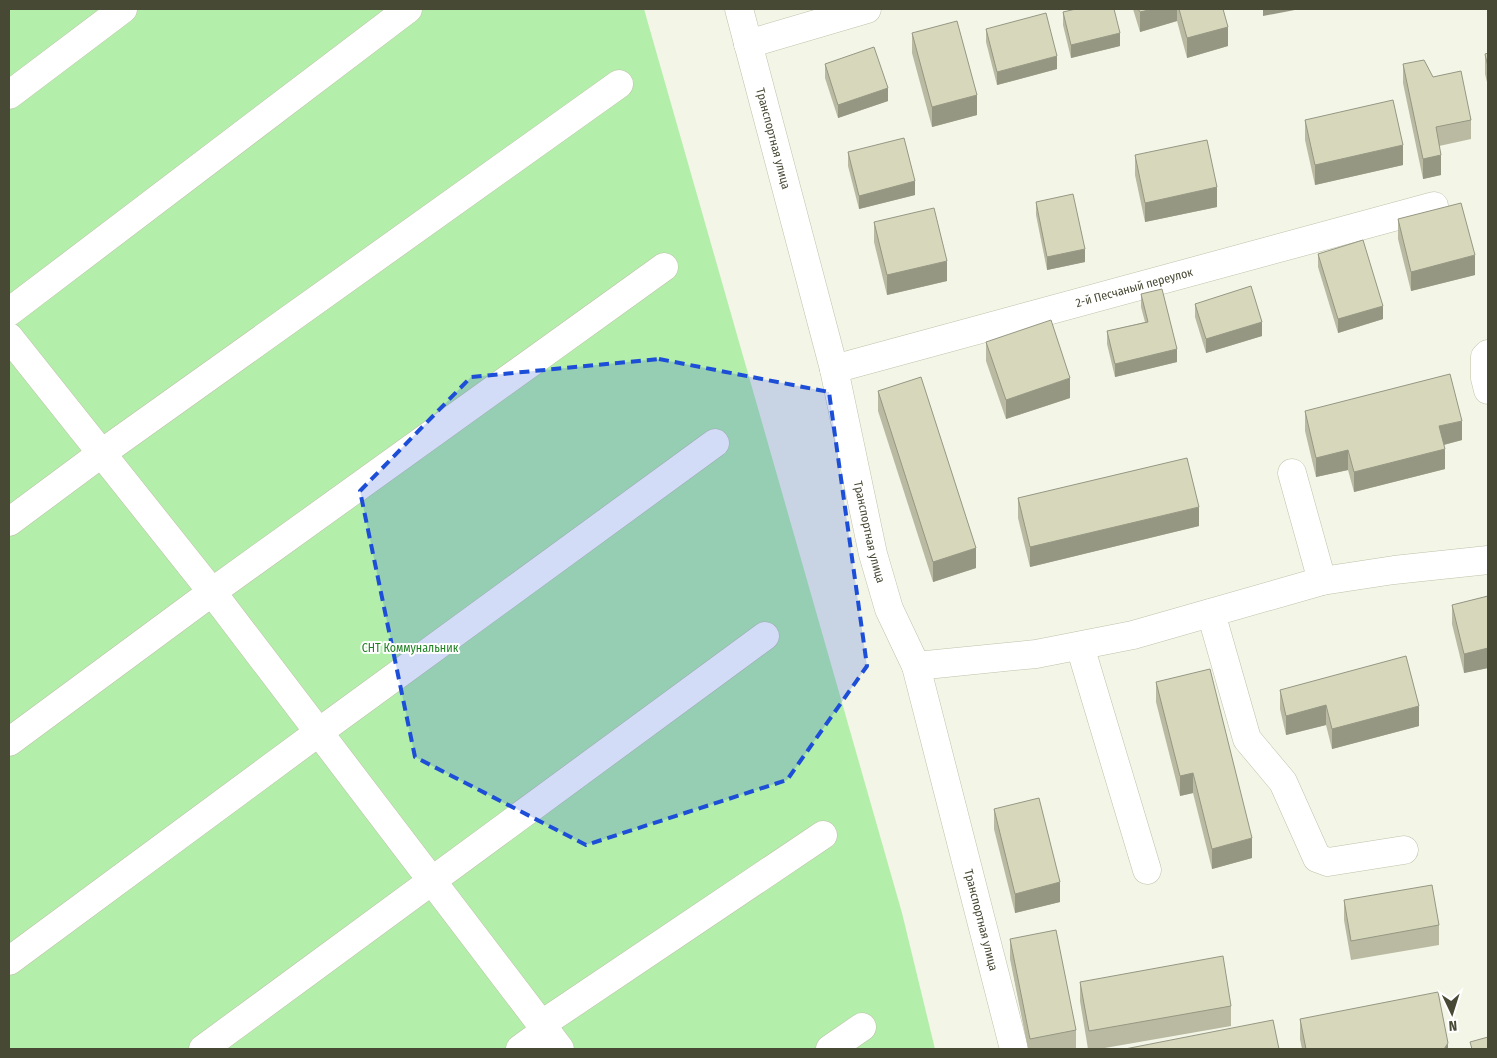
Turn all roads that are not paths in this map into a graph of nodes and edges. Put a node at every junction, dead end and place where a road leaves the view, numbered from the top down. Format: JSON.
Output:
{"nodes":[{"id":1,"x":123,"y":9,"type":"edge"},
{"id":2,"x":408,"y":9,"type":"edge"},
{"id":3,"x":739,"y":9,"type":"edge"},
{"id":4,"x":867,"y":9,"type":"edge"},
{"id":5,"x":748,"y":44,"type":"junction"},
{"id":6,"x":619,"y":84,"type":"dead end"},
{"id":7,"x":9,"y":95,"type":"edge"},
{"id":8,"x":1434,"y":206,"type":"dead end"},
{"id":9,"x":664,"y":267,"type":"dead end"},
{"id":10,"x":9,"y":312,"type":"edge"},
{"id":11,"x":9,"y":336,"type":"edge"},
{"id":12,"x":1488,"y":354,"type":"edge"},
{"id":13,"x":834,"y":369,"type":"junction"},
{"id":14,"x":1488,"y":390,"type":"edge"},
{"id":15,"x":715,"y":443,"type":"dead end"},
{"id":16,"x":102,"y":454,"type":"junction"},
{"id":17,"x":1292,"y":473,"type":"dead end"},
{"id":18,"x":9,"y":522,"type":"edge"},
{"id":19,"x":1488,"y":560,"type":"edge"},
{"id":20,"x":1322,"y":581,"type":"junction"},
{"id":21,"x":212,"y":592,"type":"junction"},
{"id":22,"x":1211,"y":613,"type":"junction"},
{"id":23,"x":765,"y":636,"type":"dead end"},
{"id":24,"x":1080,"y":646,"type":"junction"},
{"id":25,"x":916,"y":666,"type":"junction"},
{"id":26,"x":319,"y":732,"type":"junction"},
{"id":27,"x":9,"y":742,"type":"edge"},
{"id":28,"x":823,"y":835,"type":"dead end"},
{"id":29,"x":1404,"y":850,"type":"dead end"},
{"id":30,"x":1147,"y":870,"type":"dead end"},
{"id":31,"x":432,"y":880,"type":"junction"},
{"id":32,"x":9,"y":961,"type":"edge"},
{"id":33,"x":862,"y":1027,"type":"dead end"},
{"id":34,"x":549,"y":1034,"type":"edge"},
{"id":35,"x":203,"y":1049,"type":"edge"},
{"id":36,"x":520,"y":1049,"type":"edge"},
{"id":37,"x":830,"y":1049,"type":"edge"},
{"id":38,"x":1014,"y":1049,"type":"edge"}],
"edges":[{"from":1,"to":7,"type":"street"},
{"from":2,"to":10,"type":"street"},
{"from":3,"to":5,"type":"street","name":"Транспортная улица"},
{"from":4,"to":5,"type":"street"},
{"from":5,"to":13,"type":"street","name":"Транспортная улица"},
{"from":6,"to":16,"type":"street"},
{"from":8,"to":13,"type":"street","name":"2-й Песчаный переулок"},
{"from":9,"to":21,"type":"street"},
{"from":11,"to":16,"type":"street"},
{"from":12,"to":14,"type":"street"},
{"from":13,"to":25,"type":"street","name":"Транспортная улица"},
{"from":15,"to":26,"type":"street"},
{"from":16,"to":18,"type":"street"},
{"from":16,"to":21,"type":"street"},
{"from":17,"to":20,"type":"street"},
{"from":19,"to":20,"type":"street"},
{"from":20,"to":22,"type":"street"},
{"from":21,"to":26,"type":"street"},
{"from":21,"to":27,"type":"street"},
{"from":22,"to":24,"type":"street"},
{"from":22,"to":29,"type":"street"},
{"from":23,"to":31,"type":"street"},
{"from":24,"to":25,"type":"street"},
{"from":24,"to":30,"type":"street"},
{"from":25,"to":38,"type":"street","name":"Транспортная улица"},
{"from":26,"to":31,"type":"street"},
{"from":26,"to":32,"type":"street"},
{"from":28,"to":34,"type":"street"},
{"from":31,"to":34,"type":"street"},
{"from":31,"to":35,"type":"street"},
{"from":33,"to":37,"type":"street"},
{"from":34,"to":36,"type":"street"}]}
